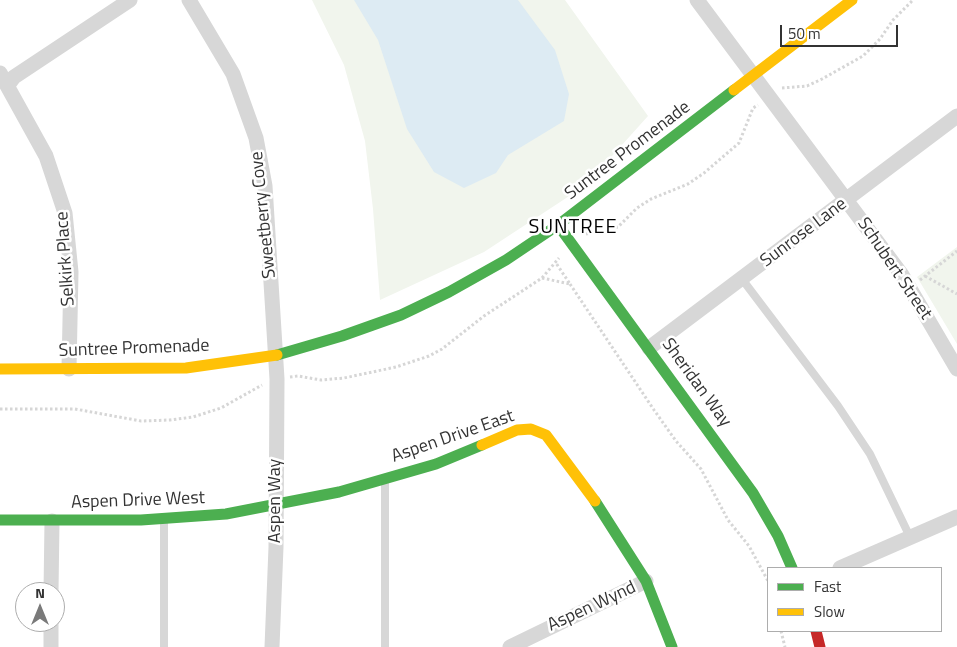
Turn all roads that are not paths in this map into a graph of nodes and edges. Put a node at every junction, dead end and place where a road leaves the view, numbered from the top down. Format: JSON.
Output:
{"nodes":[{"id":1,"x":130,"y":0,"type":"edge"},
{"id":2,"x":189,"y":0,"type":"edge"},
{"id":3,"x":697,"y":0,"type":"edge"},
{"id":4,"x":852,"y":0,"type":"edge"},
{"id":5,"x":754,"y":76,"type":"junction"},
{"id":6,"x":4,"y":79,"type":"edge"},
{"id":7,"x":957,"y":116,"type":"edge"},
{"id":8,"x":847,"y":201,"type":"junction"},
{"id":9,"x":558,"y":225,"type":"junction"},
{"id":10,"x":742,"y":279,"type":"junction"},
{"id":11,"x":649,"y":348,"type":"junction"},
{"id":12,"x":276,"y":355,"type":"junction"},
{"id":13,"x":0,"y":369,"type":"edge"},
{"id":14,"x":69,"y":369,"type":"junction"},
{"id":15,"x":957,"y":369,"type":"edge"},
{"id":16,"x":385,"y":479,"type":"junction"},
{"id":17,"x":276,"y":506,"type":"junction"},
{"id":18,"x":957,"y":517,"type":"edge"},
{"id":19,"x":164,"y":518,"type":"junction"},
{"id":20,"x":0,"y":520,"type":"edge"},
{"id":21,"x":52,"y":521,"type":"junction"},
{"id":22,"x":910,"y":537,"type":"junction"},
{"id":23,"x":792,"y":567,"type":"edge"},
{"id":24,"x":842,"y":567,"type":"edge"},
{"id":25,"x":646,"y":581,"type":"junction"},
{"id":26,"x":52,"y":582,"type":"edge"},
{"id":27,"x":51,"y":632,"type":"edge"},
{"id":28,"x":816,"y":632,"type":"edge"},
{"id":29,"x":51,"y":647,"type":"edge"},
{"id":30,"x":164,"y":647,"type":"edge"},
{"id":31,"x":272,"y":647,"type":"edge"},
{"id":32,"x":385,"y":647,"type":"edge"},
{"id":33,"x":510,"y":647,"type":"edge"},
{"id":34,"x":672,"y":647,"type":"edge"},
{"id":35,"x":820,"y":647,"type":"edge"}],
"edges":[{"from":1,"to":6,"type":"street"},
{"from":2,"to":12,"type":"street","name":"Sweetberry Cove"},
{"from":3,"to":5,"type":"street"},
{"from":4,"to":5,"type":"street","name":"Suntree Promenade"},
{"from":5,"to":8,"type":"street","name":"Schubert Street"},
{"from":5,"to":9,"type":"street","name":"Suntree Promenade"},
{"from":6,"to":14,"type":"street","name":"Selkirk Place"},
{"from":7,"to":8,"type":"street","name":"Sunrose Lane"},
{"from":8,"to":10,"type":"street","name":"Sunrose Lane"},
{"from":8,"to":15,"type":"street","name":"Schubert Street"},
{"from":9,"to":11,"type":"street","name":"Sheridan Way"},
{"from":9,"to":12,"type":"street","name":"Suntree Promenade"},
{"from":10,"to":11,"type":"street","name":"Sunrose Lane"},
{"from":10,"to":22,"type":"lane"},
{"from":11,"to":23,"type":"street","name":"Sheridan Way"},
{"from":12,"to":14,"type":"street","name":"Suntree Promenade"},
{"from":12,"to":17,"type":"street","name":"Aspen Way"},
{"from":13,"to":14,"type":"street","name":"Suntree Promenade"},
{"from":16,"to":17,"type":"street","name":"Aspen Drive East"},
{"from":16,"to":25,"type":"street","name":"Aspen Drive East"},
{"from":16,"to":32,"type":"lane"},
{"from":17,"to":19,"type":"street","name":"Aspen Drive West"},
{"from":17,"to":31,"type":"street","name":"Aspen Way"},
{"from":18,"to":22,"type":"street"},
{"from":19,"to":21,"type":"street","name":"Aspen Drive West"},
{"from":19,"to":30,"type":"lane"},
{"from":20,"to":21,"type":"street","name":"Aspen Drive West"},
{"from":21,"to":26,"type":"street"},
{"from":22,"to":24,"type":"street"},
{"from":25,"to":33,"type":"street","name":"Aspen Wynd"},
{"from":25,"to":34,"type":"street","name":"Aspen Drive East"},
{"from":27,"to":29,"type":"street"},
{"from":28,"to":35,"type":"street"}]}
